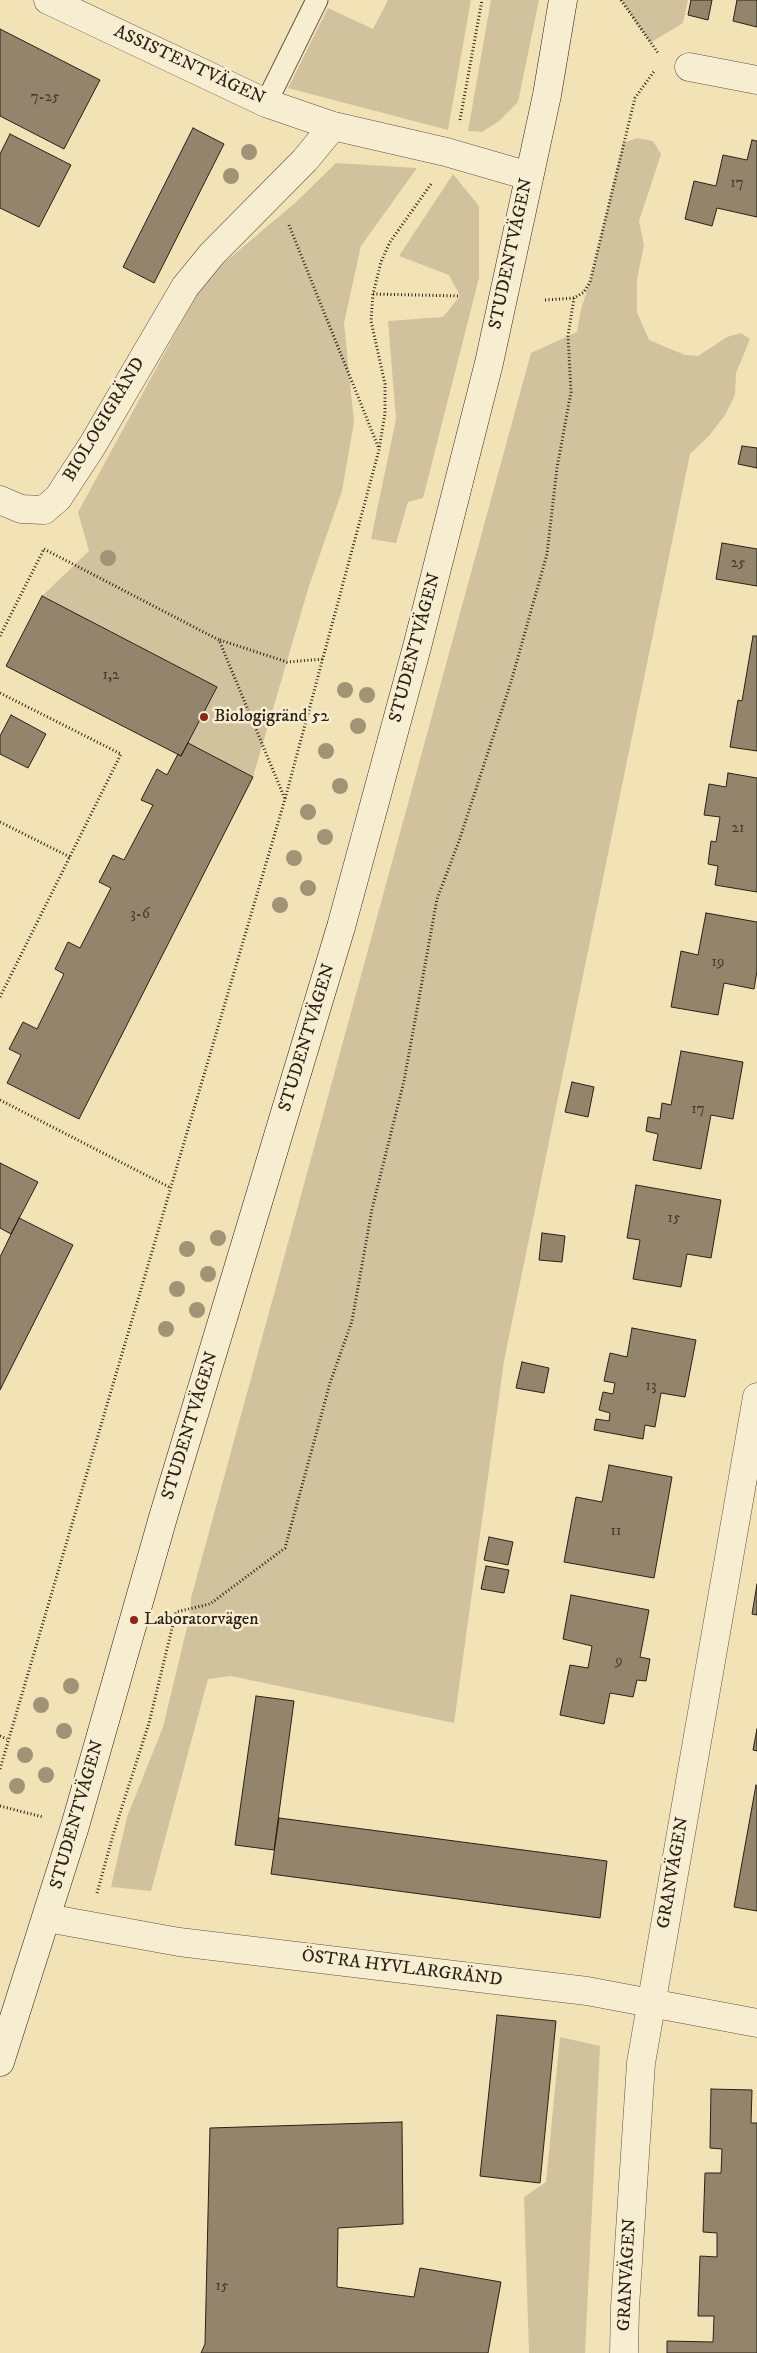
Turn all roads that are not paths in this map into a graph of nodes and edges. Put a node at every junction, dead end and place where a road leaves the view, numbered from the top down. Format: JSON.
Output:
{"nodes":[{"id":1,"x":48,"y":0,"type":"edge"},
{"id":2,"x":317,"y":0,"type":"edge"},
{"id":3,"x":563,"y":0,"type":"edge"},
{"id":4,"x":677,"y":64,"type":"road end"},
{"id":5,"x":757,"y":80,"type":"edge"},
{"id":6,"x":266,"y":102,"type":"junction"},
{"id":7,"x":333,"y":126,"type":"junction"},
{"id":8,"x":529,"y":176,"type":"junction"},
{"id":9,"x":0,"y":500,"type":"edge"},
{"id":10,"x":757,"y":1397,"type":"edge"},
{"id":11,"x":47,"y":1918,"type":"junction"},
{"id":12,"x":651,"y":2002,"type":"junction"},
{"id":13,"x":757,"y":2023,"type":"edge"},
{"id":14,"x":0,"y":2062,"type":"edge"},
{"id":15,"x":624,"y":2353,"type":"edge"}],
"edges":[{"from":1,"to":6,"type":"street","name":"ASSISTENTVÄGEN"},
{"from":2,"to":6,"type":"lane"},
{"from":3,"to":8,"type":"street","name":"STUDENTVÄGEN"},
{"from":4,"to":5,"type":"street"},
{"from":6,"to":7,"type":"street","name":"ASSISTENTVÄGEN"},
{"from":7,"to":8,"type":"street","name":"ASSISTENTVÄGEN"},
{"from":7,"to":9,"type":"street","name":"BIOLOGIGRÄND"},
{"from":8,"to":11,"type":"street","name":"STUDENTVÄGEN"},
{"from":10,"to":12,"type":"street","name":"GRANVÄGEN"},
{"from":11,"to":12,"type":"street","name":"ÖSTRA HYVLARGRÄND"},
{"from":11,"to":14,"type":"street","name":"STUDENTVÄGEN"},
{"from":12,"to":13,"type":"street","name":"ÖSTRA HYVLARGRÄND"},
{"from":12,"to":15,"type":"street","name":"GRANVÄGEN"}]}
